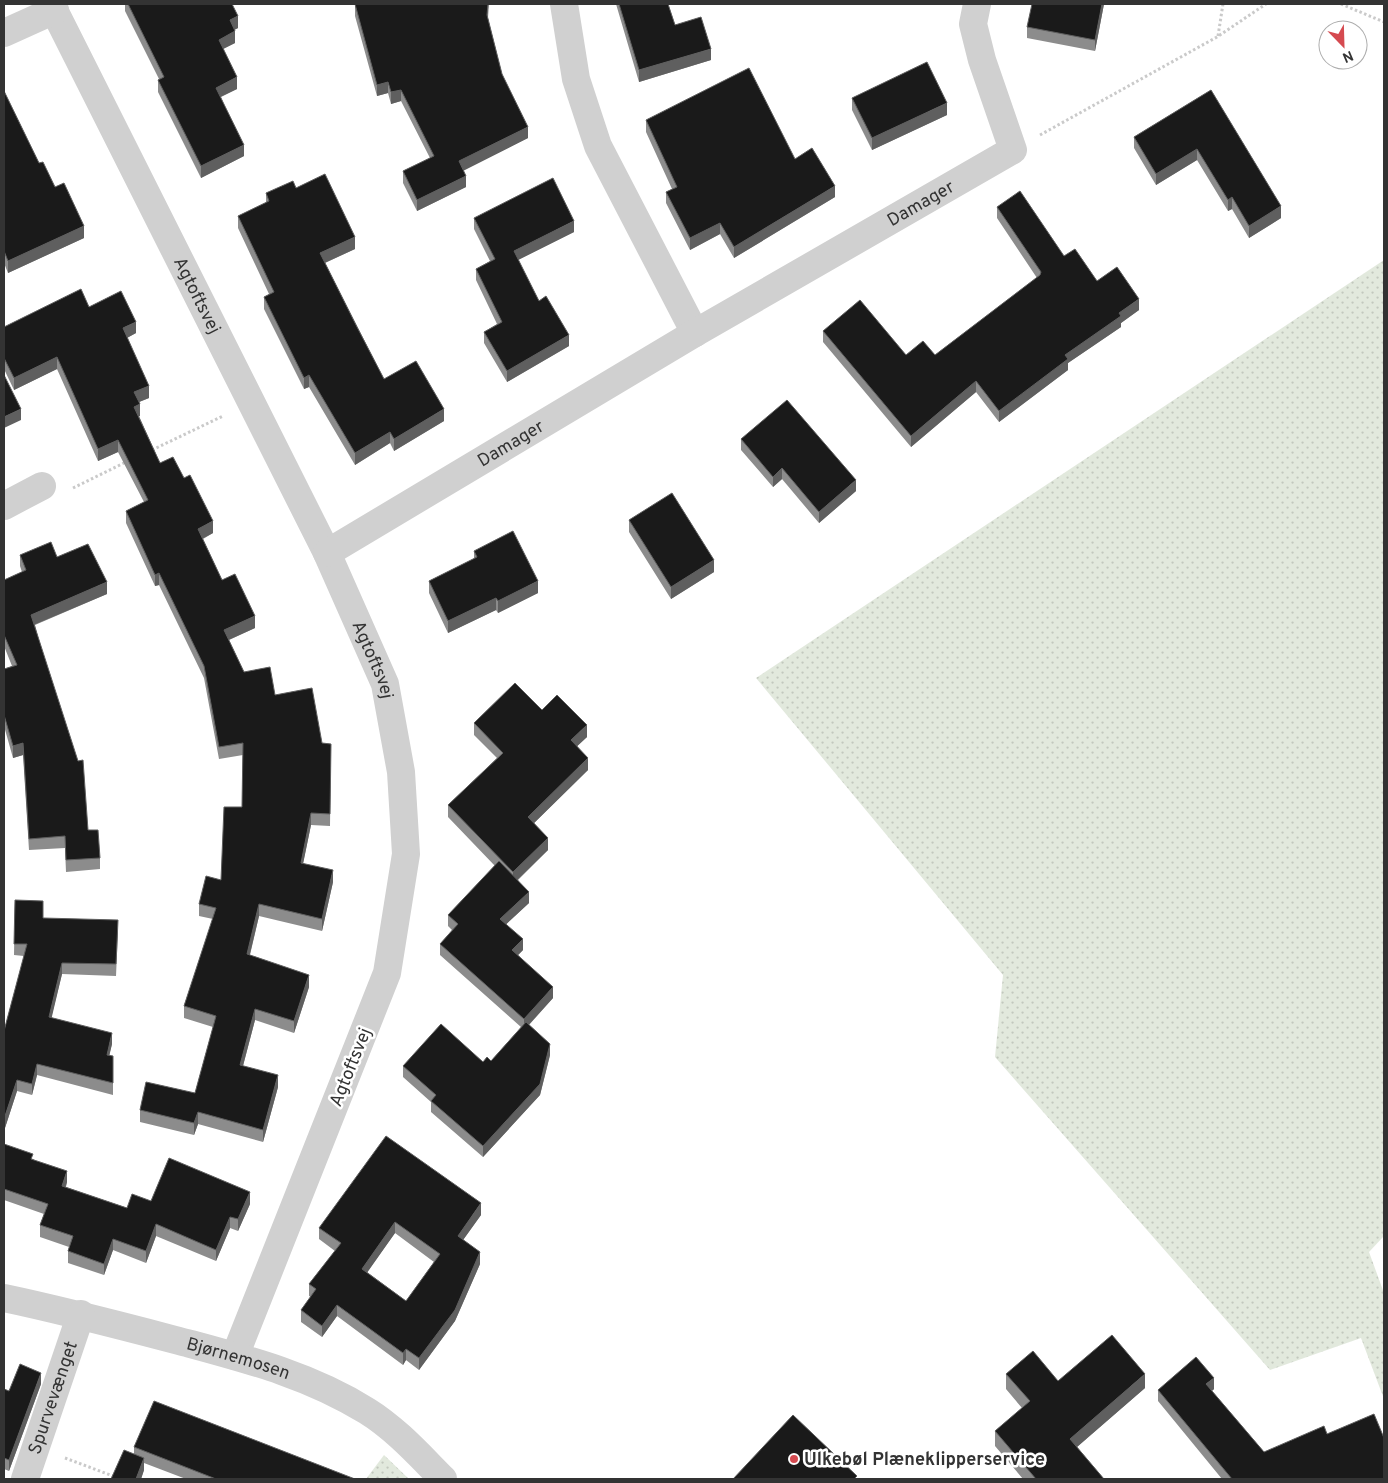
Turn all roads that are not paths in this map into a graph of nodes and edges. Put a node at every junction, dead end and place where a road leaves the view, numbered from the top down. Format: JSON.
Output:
{"nodes":[{"id":1,"x":564,"y":4,"type":"edge"},
{"id":2,"x":977,"y":4,"type":"edge"},
{"id":3,"x":53,"y":7,"type":"edge"},
{"id":4,"x":4,"y":33,"type":"edge"},
{"id":5,"x":694,"y":333,"type":"junction"},
{"id":6,"x":42,"y":486,"type":"road end"},
{"id":7,"x":4,"y":506,"type":"edge"},
{"id":8,"x":327,"y":553,"type":"junction"},
{"id":9,"x":4,"y":1298,"type":"edge"},
{"id":10,"x":81,"y":1314,"type":"junction"},
{"id":11,"x":235,"y":1356,"type":"junction"},
{"id":12,"x":25,"y":1479,"type":"edge"},
{"id":13,"x":443,"y":1479,"type":"edge"}],
"edges":[{"from":1,"to":5,"type":"street"},
{"from":2,"to":5,"type":"street","name":"Damager"},
{"from":3,"to":4,"type":"street"},
{"from":3,"to":8,"type":"street","name":"Agtoftsvej"},
{"from":5,"to":8,"type":"street","name":"Damager"},
{"from":6,"to":7,"type":"street"},
{"from":8,"to":11,"type":"street","name":"Agtoftsvej"},
{"from":9,"to":10,"type":"street","name":"Bjørnemosen"},
{"from":10,"to":11,"type":"street","name":"Bjørnemosen"},
{"from":10,"to":12,"type":"street","name":"Spurvevænget"},
{"from":11,"to":13,"type":"street","name":"Bjørnemosen"}]}
